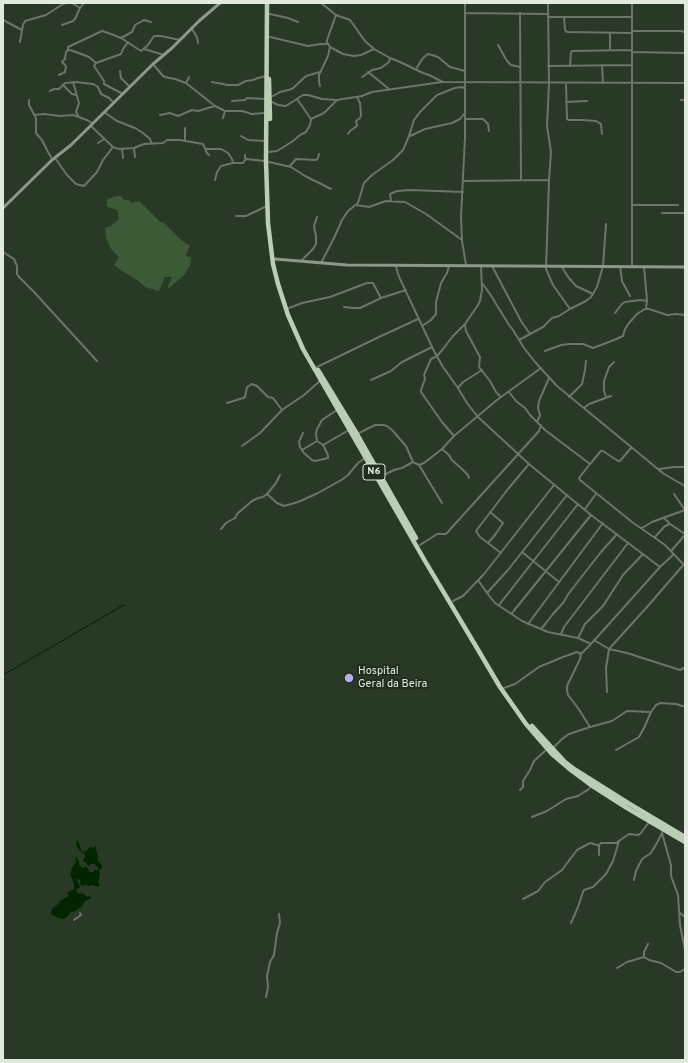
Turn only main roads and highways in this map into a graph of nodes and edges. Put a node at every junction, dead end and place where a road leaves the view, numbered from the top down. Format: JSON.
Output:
{"nodes":[{"id":1,"x":268,"y":3,"type":"edge"},
{"id":2,"x":269,"y":100,"type":"junction"},
{"id":3,"x":268,"y":111,"type":"junction"},
{"id":4,"x":268,"y":162,"type":"junction"},
{"id":5,"x":322,"y":379,"type":"junction"},
{"id":6,"x":550,"y":749,"type":"junction"},
{"id":7,"x":592,"y":783,"type":"junction"},
{"id":8,"x":663,"y":829,"type":"junction"},
{"id":9,"x":685,"y":837,"type":"edge"},
{"id":10,"x":685,"y":842,"type":"edge"}],
"edges":[{"from":1,"to":2,"type":"highway","number":"N6"},
{"from":1,"to":2,"type":"highway","number":"N6"},
{"from":2,"to":3,"type":"highway","number":"N6"},
{"from":3,"to":4,"type":"highway","number":"N6"},
{"from":3,"to":4,"type":"highway","number":"N6"},
{"from":4,"to":5,"type":"highway","number":"N6"},
{"from":4,"to":5,"type":"highway","number":"N6"},
{"from":5,"to":6,"type":"highway","number":"N6"},
{"from":5,"to":6,"type":"highway","number":"N6"},
{"from":6,"to":7,"type":"highway","number":"N6"},
{"from":7,"to":8,"type":"highway","number":"N6"},
{"from":7,"to":8,"type":"highway","number":"N6"},
{"from":8,"to":9,"type":"highway","number":"N6"},
{"from":8,"to":10,"type":"highway","number":"N6"}]}
